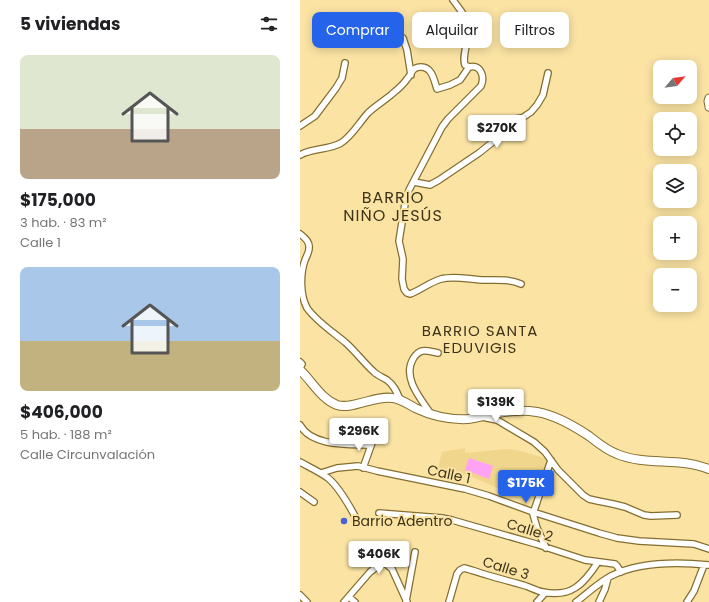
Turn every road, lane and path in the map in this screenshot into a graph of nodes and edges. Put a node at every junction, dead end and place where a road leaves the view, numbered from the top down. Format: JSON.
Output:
{"nodes":[{"id":1,"x":453,"y":0,"type":"edge"},
{"id":2,"x":404,"y":38,"type":"dead end"},
{"id":3,"x":345,"y":63,"type":"dead end"},
{"id":4,"x":469,"y":67,"type":"junction"},
{"id":5,"x":548,"y":73,"type":"dead end"},
{"id":6,"x":411,"y":75,"type":"junction"},
{"id":7,"x":709,"y":98,"type":"edge"},
{"id":8,"x":709,"y":108,"type":"edge"},
{"id":9,"x":300,"y":126,"type":"edge"},
{"id":10,"x":300,"y":155,"type":"edge"},
{"id":11,"x":414,"y":182,"type":"junction"},
{"id":12,"x":300,"y":234,"type":"edge"},
{"id":13,"x":522,"y":284,"type":"dead end"},
{"id":14,"x":438,"y":353,"type":"dead end"},
{"id":15,"x":300,"y":362,"type":"edge"},
{"id":16,"x":300,"y":369,"type":"edge"},
{"id":17,"x":400,"y":400,"type":"junction"},
{"id":18,"x":432,"y":415,"type":"junction"},
{"id":19,"x":480,"y":417,"type":"junction"},
{"id":20,"x":300,"y":425,"type":"edge"},
{"id":21,"x":551,"y":460,"type":"junction"},
{"id":22,"x":300,"y":462,"type":"edge"},
{"id":23,"x":364,"y":468,"type":"junction"},
{"id":24,"x":709,"y":469,"type":"edge"},
{"id":25,"x":321,"y":473,"type":"junction"},
{"id":26,"x":300,"y":492,"type":"edge"},
{"id":27,"x":314,"y":502,"type":"dead end"},
{"id":28,"x":379,"y":512,"type":"dead end"},
{"id":29,"x":533,"y":512,"type":"junction"},
{"id":30,"x":677,"y":515,"type":"dead end"},
{"id":31,"x":356,"y":518,"type":"dead end"},
{"id":32,"x":546,"y":548,"type":"junction"},
{"id":33,"x":709,"y":549,"type":"edge"},
{"id":34,"x":415,"y":552,"type":"dead end"},
{"id":35,"x":598,"y":562,"type":"junction"},
{"id":36,"x":706,"y":565,"type":"edge"},
{"id":37,"x":621,"y":572,"type":"junction"},
{"id":38,"x":608,"y":578,"type":"junction"},
{"id":39,"x":545,"y":592,"type":"junction"},
{"id":40,"x":300,"y":595,"type":"edge"},
{"id":41,"x":349,"y":597,"type":"junction"},
{"id":42,"x":407,"y":601,"type":"edge"},
{"id":43,"x":307,"y":602,"type":"edge"},
{"id":44,"x":344,"y":602,"type":"edge"},
{"id":45,"x":355,"y":602,"type":"edge"},
{"id":46,"x":450,"y":602,"type":"edge"},
{"id":47,"x":537,"y":602,"type":"edge"},
{"id":48,"x":576,"y":602,"type":"edge"},
{"id":49,"x":599,"y":602,"type":"edge"},
{"id":50,"x":687,"y":602,"type":"edge"}],
"edges":[{"from":1,"to":4,"type":"street"},
{"from":2,"to":6,"type":"street"},
{"from":3,"to":9,"type":"street"},
{"from":4,"to":6,"type":"street"},
{"from":4,"to":11,"type":"street"},
{"from":5,"to":11,"type":"street"},
{"from":6,"to":10,"type":"street"},
{"from":7,"to":8,"type":"street"},
{"from":11,"to":13,"type":"street"},
{"from":12,"to":17,"type":"street"},
{"from":14,"to":18,"type":"street"},
{"from":15,"to":16,"type":"street"},
{"from":16,"to":17,"type":"main road"},
{"from":17,"to":18,"type":"main road"},
{"from":18,"to":19,"type":"main road"},
{"from":19,"to":21,"type":"street"},
{"from":19,"to":24,"type":"main road"},
{"from":20,"to":23,"type":"street"},
{"from":21,"to":29,"type":"street"},
{"from":21,"to":30,"type":"street"},
{"from":22,"to":25,"type":"street"},
{"from":23,"to":25,"type":"street","name":"Calle 1"},
{"from":23,"to":29,"type":"street","name":"Calle 1"},
{"from":25,"to":31,"type":"street"},
{"from":26,"to":27,"type":"street"},
{"from":28,"to":32,"type":"street","name":"Calle 2"},
{"from":29,"to":32,"type":"street"},
{"from":29,"to":33,"type":"street","name":"Calle 1"},
{"from":32,"to":35,"type":"street","name":"Calle 2"},
{"from":34,"to":42,"type":"street"},
{"from":35,"to":37,"type":"street","name":"Calle 2"},
{"from":35,"to":39,"type":"street","name":"Calle 3"},
{"from":36,"to":37,"type":"street"},
{"from":36,"to":50,"type":"street"},
{"from":37,"to":38,"type":"street"},
{"from":38,"to":48,"type":"street"},
{"from":38,"to":49,"type":"street"},
{"from":39,"to":46,"type":"street","name":"Calle 3"},
{"from":39,"to":47,"type":"street"},
{"from":40,"to":43,"type":"street"},
{"from":41,"to":42,"type":"street"},
{"from":41,"to":44,"type":"street"},
{"from":41,"to":45,"type":"street"}]}
